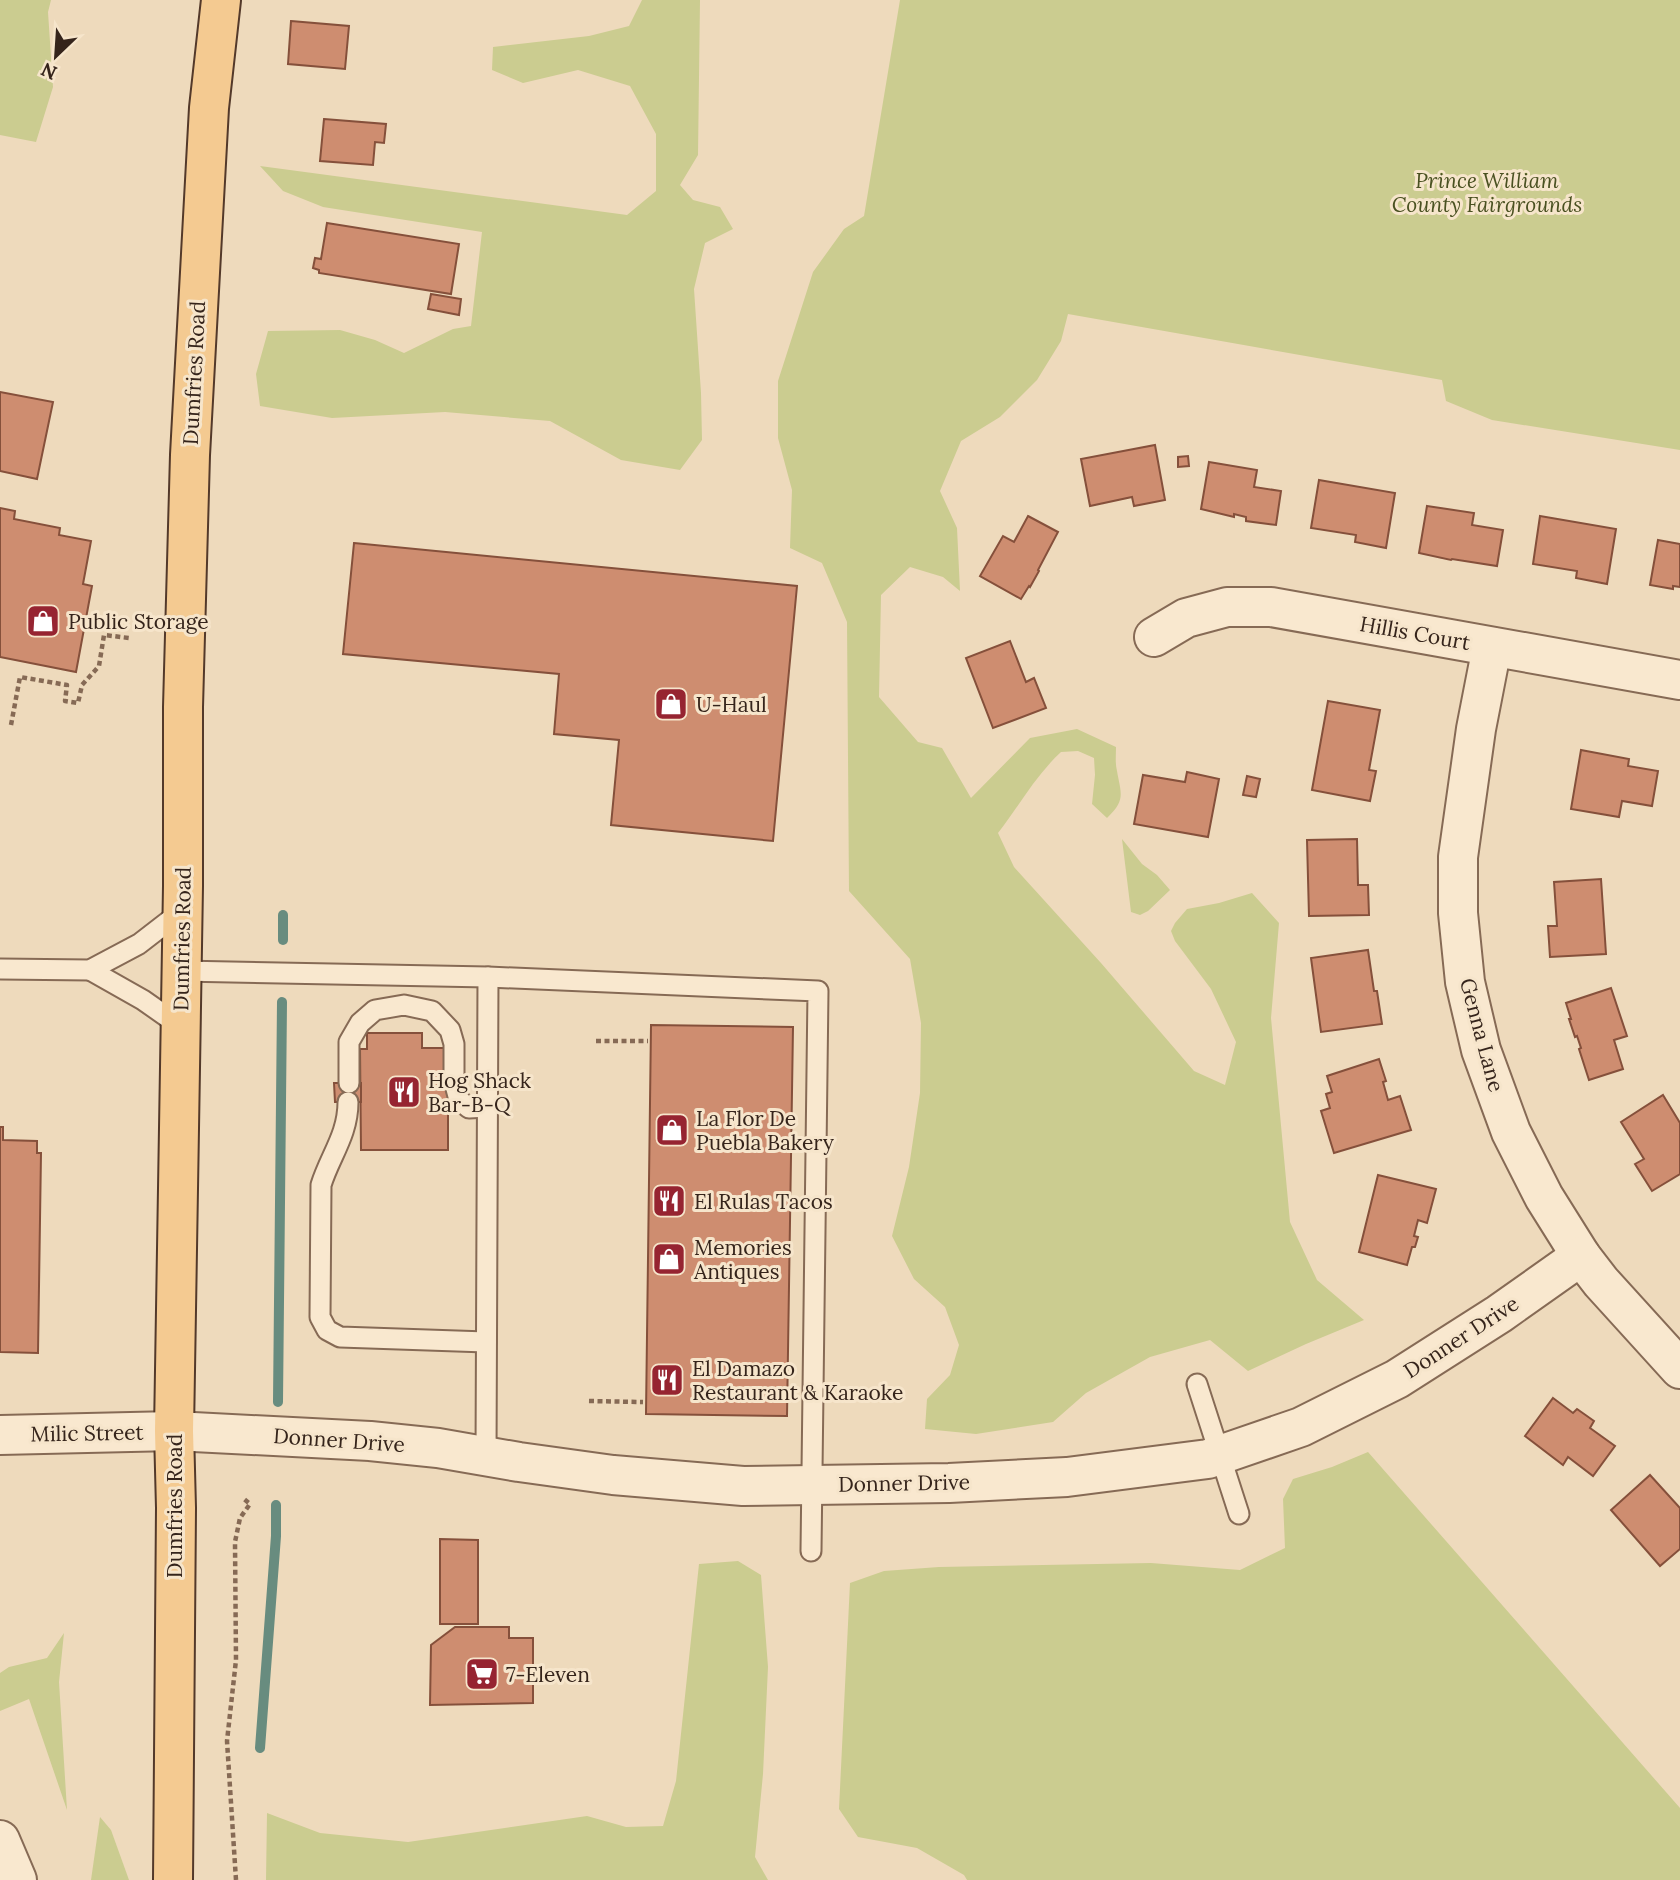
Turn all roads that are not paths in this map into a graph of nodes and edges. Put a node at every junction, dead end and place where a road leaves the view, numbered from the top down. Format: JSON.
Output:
{"nodes":[{"id":1,"x":220,"y":0,"type":"edge"},
{"id":2,"x":1154,"y":637,"type":"dead end"},
{"id":3,"x":1492,"y":647,"type":"junction"},
{"id":4,"x":1680,"y":680,"type":"edge"},
{"id":5,"x":183,"y":910,"type":"junction"},
{"id":6,"x":0,"y":969,"type":"edge"},
{"id":7,"x":90,"y":970,"type":"junction"},
{"id":8,"x":181,"y":971,"type":"junction"},
{"id":9,"x":488,"y":977,"type":"junction"},
{"id":10,"x":180,"y":1026,"type":"junction"},
{"id":11,"x":487,"y":1107,"type":"junction"},
{"id":12,"x":1581,"y":1256,"type":"junction"},
{"id":13,"x":486,"y":1342,"type":"junction"},
{"id":14,"x":1680,"y":1369,"type":"edge"},
{"id":15,"x":1197,"y":1384,"type":"dead end"},
{"id":16,"x":174,"y":1431,"type":"junction"},
{"id":17,"x":0,"y":1436,"type":"edge"},
{"id":18,"x":1220,"y":1455,"type":"junction"},
{"id":19,"x":486,"y":1456,"type":"junction"},
{"id":20,"x":812,"y":1485,"type":"junction"},
{"id":21,"x":1240,"y":1514,"type":"dead end"},
{"id":22,"x":811,"y":1551,"type":"dead end"},
{"id":23,"x":0,"y":1840,"type":"edge"},
{"id":24,"x":17,"y":1880,"type":"edge"},
{"id":25,"x":173,"y":1880,"type":"edge"}],
"edges":[{"from":1,"to":5,"type":"main road","name":"Dumfries Road"},
{"from":2,"to":3,"type":"street","name":"Hillis Court"},
{"from":3,"to":4,"type":"street","name":"Hillis Court"},
{"from":3,"to":12,"type":"street","name":"Genna Lane"},
{"from":5,"to":7,"type":"lane"},
{"from":5,"to":8,"type":"main road","name":"Dumfries Road"},
{"from":6,"to":7,"type":"lane"},
{"from":7,"to":10,"type":"lane"},
{"from":8,"to":9,"type":"lane"},
{"from":8,"to":10,"type":"main road","name":"Dumfries Road"},
{"from":9,"to":11,"type":"lane"},
{"from":9,"to":20,"type":"lane"},
{"from":10,"to":16,"type":"main road","name":"Dumfries Road"},
{"from":11,"to":13,"type":"lane"},
{"from":11,"to":13,"type":"lane"},
{"from":12,"to":14,"type":"street","name":"Genna Lane"},
{"from":12,"to":18,"type":"street","name":"Donner Drive"},
{"from":13,"to":19,"type":"lane"},
{"from":15,"to":18,"type":"lane"},
{"from":16,"to":17,"type":"street","name":"Milic Street"},
{"from":16,"to":19,"type":"street","name":"Donner Drive"},
{"from":16,"to":25,"type":"main road","name":"Dumfries Road"},
{"from":18,"to":20,"type":"street","name":"Donner Drive"},
{"from":18,"to":21,"type":"lane"},
{"from":19,"to":20,"type":"street","name":"Donner Drive"},
{"from":20,"to":22,"type":"lane"},
{"from":23,"to":24,"type":"street"}]}
